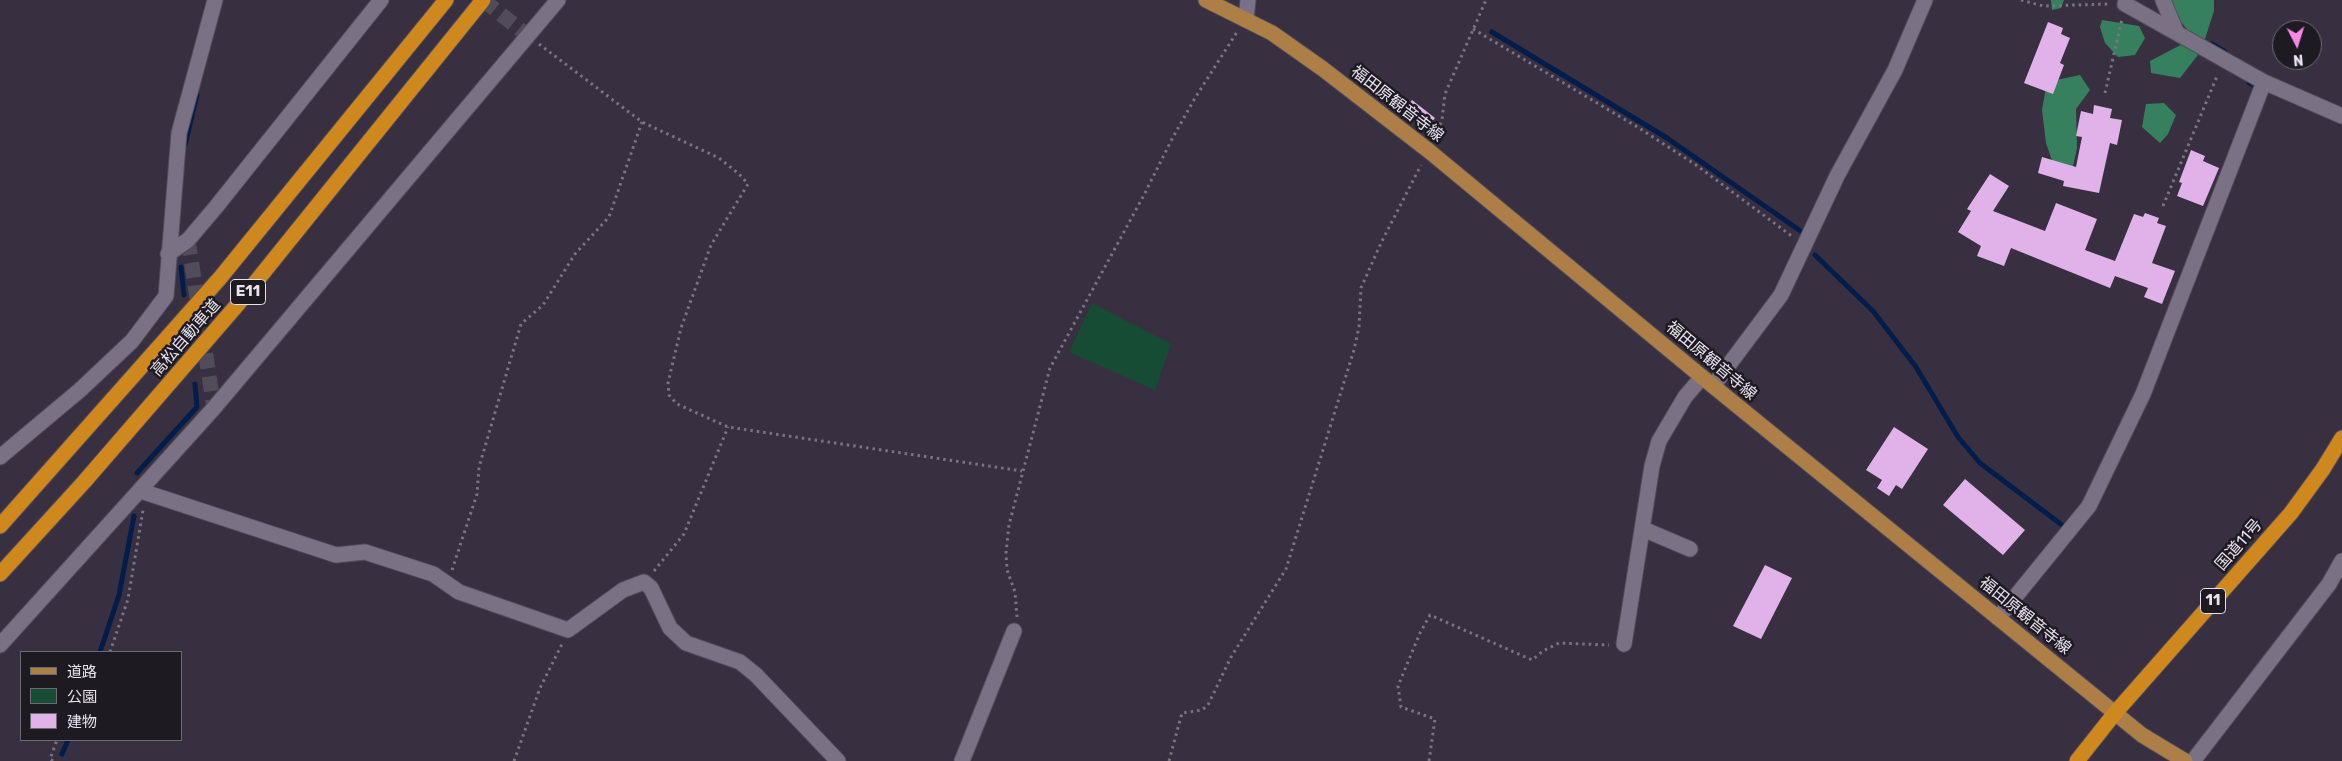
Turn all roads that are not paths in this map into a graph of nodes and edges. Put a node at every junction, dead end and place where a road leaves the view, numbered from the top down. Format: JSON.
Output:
{"nodes":[{"id":1,"x":215,"y":0,"type":"edge"},
{"id":2,"x":381,"y":0,"type":"edge"},
{"id":3,"x":446,"y":0,"type":"edge"},
{"id":4,"x":483,"y":0,"type":"edge"},
{"id":5,"x":558,"y":0,"type":"edge"},
{"id":6,"x":1206,"y":0,"type":"edge"},
{"id":7,"x":1248,"y":0,"type":"edge"},
{"id":8,"x":1925,"y":0,"type":"edge"},
{"id":9,"x":2163,"y":0,"type":"edge"},
{"id":10,"x":2126,"y":2,"type":"edge"},
{"id":11,"x":1246,"y":18,"type":"junction"},
{"id":12,"x":2176,"y":31,"type":"junction"},
{"id":13,"x":2264,"y":82,"type":"junction"},
{"id":14,"x":2342,"y":116,"type":"edge"},
{"id":15,"x":168,"y":254,"type":"junction"},
{"id":16,"x":1708,"y":382,"type":"junction"},
{"id":17,"x":2342,"y":438,"type":"edge"},
{"id":18,"x":0,"y":457,"type":"edge"},
{"id":19,"x":144,"y":492,"type":"junction"},
{"id":20,"x":0,"y":526,"type":"edge"},
{"id":21,"x":1643,"y":529,"type":"junction"},
{"id":22,"x":1690,"y":549,"type":"dead end"},
{"id":23,"x":2342,"y":561,"type":"edge"},
{"id":24,"x":0,"y":574,"type":"edge"},
{"id":25,"x":1998,"y":618,"type":"junction"},
{"id":26,"x":1014,"y":631,"type":"road end"},
{"id":27,"x":1624,"y":644,"type":"road end"},
{"id":28,"x":0,"y":645,"type":"edge"},
{"id":29,"x":2115,"y":713,"type":"junction"},
{"id":30,"x":838,"y":761,"type":"edge"},
{"id":31,"x":962,"y":761,"type":"edge"},
{"id":32,"x":2077,"y":761,"type":"edge"},
{"id":33,"x":2186,"y":761,"type":"edge"},
{"id":34,"x":2193,"y":761,"type":"edge"}],
"edges":[{"from":1,"to":15,"type":"street"},
{"from":2,"to":15,"type":"street"},
{"from":3,"to":20,"type":"highway","name":"高松自動車道","number":"E11"},
{"from":4,"to":24,"type":"highway","name":"高松自動車道","number":"E11"},
{"from":5,"to":19,"type":"street"},
{"from":6,"to":11,"type":"main road","name":"福田原観音寺線"},
{"from":7,"to":11,"type":"street"},
{"from":8,"to":16,"type":"street"},
{"from":9,"to":12,"type":"street"},
{"from":10,"to":12,"type":"street"},
{"from":11,"to":16,"type":"main road","name":"福田原観音寺線"},
{"from":12,"to":13,"type":"street"},
{"from":13,"to":14,"type":"street"},
{"from":13,"to":25,"type":"street"},
{"from":15,"to":18,"type":"street"},
{"from":16,"to":21,"type":"street"},
{"from":16,"to":25,"type":"main road","name":"福田原観音寺線"},
{"from":17,"to":29,"type":"highway","name":"国道11号","number":"11"},
{"from":19,"to":28,"type":"street"},
{"from":19,"to":30,"type":"street"},
{"from":21,"to":22,"type":"street"},
{"from":21,"to":27,"type":"street"},
{"from":23,"to":34,"type":"street"},
{"from":25,"to":29,"type":"main road","name":"福田原観音寺線"},
{"from":26,"to":31,"type":"street"},
{"from":29,"to":32,"type":"highway","name":"国道11号","number":"11"},
{"from":29,"to":33,"type":"main road","name":"福田原観音寺線"}]}
